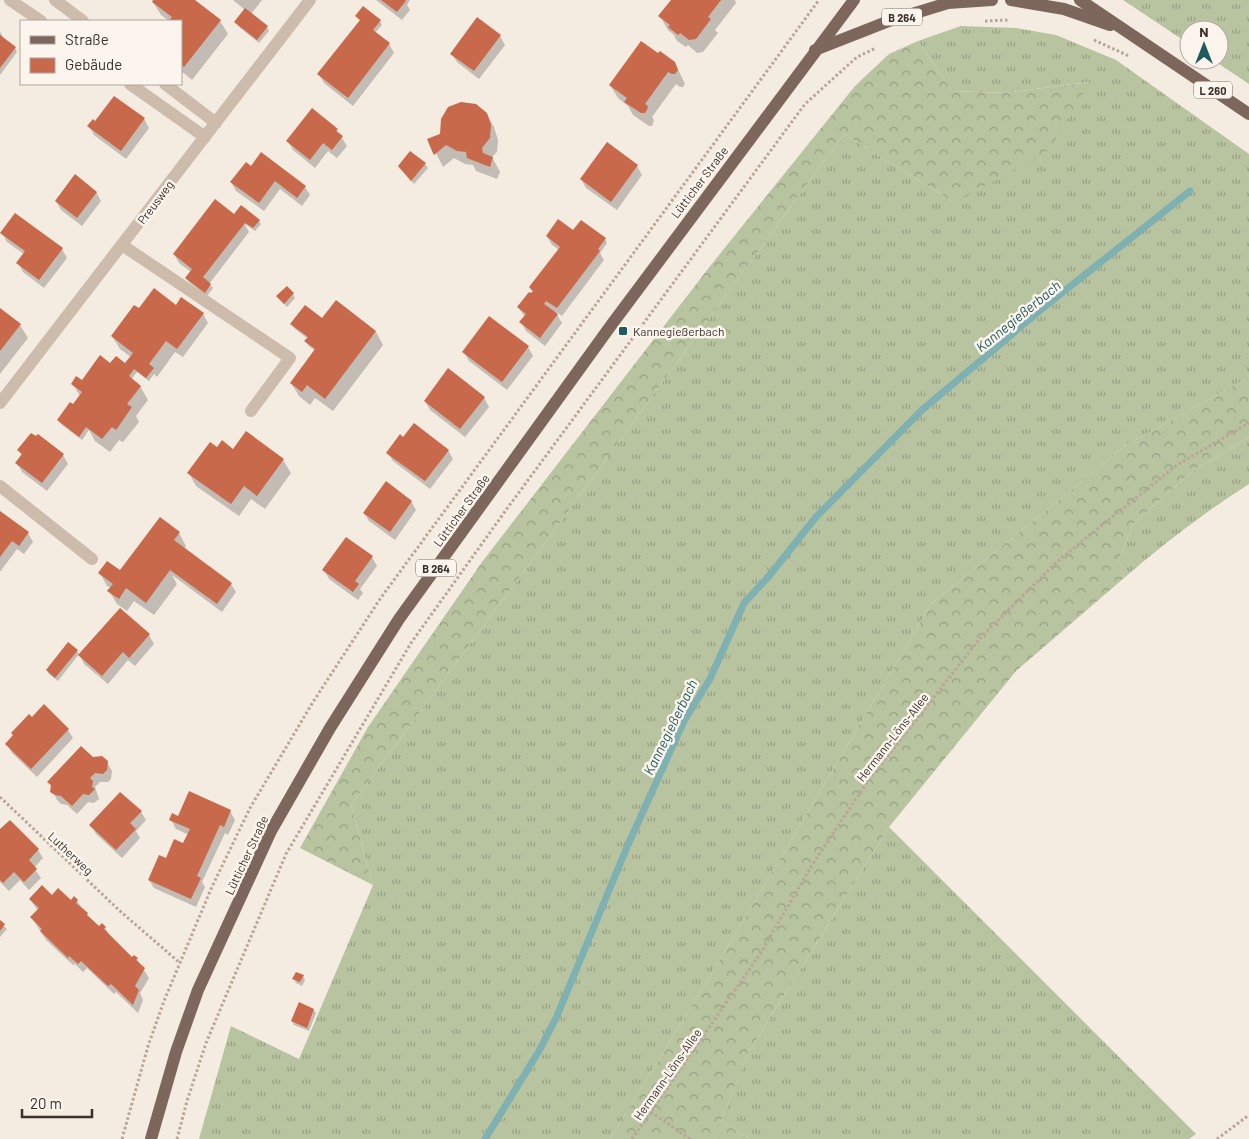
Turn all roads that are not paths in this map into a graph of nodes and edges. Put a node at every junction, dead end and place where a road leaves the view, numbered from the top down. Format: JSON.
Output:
{"nodes":[{"id":1,"x":10,"y":0,"type":"edge"},
{"id":2,"x":55,"y":0,"type":"edge"},
{"id":3,"x":310,"y":0,"type":"edge"},
{"id":4,"x":854,"y":0,"type":"edge"},
{"id":5,"x":992,"y":0,"type":"edge"},
{"id":6,"x":1011,"y":0,"type":"edge"},
{"id":7,"x":1080,"y":0,"type":"edge"},
{"id":8,"x":39,"y":20,"type":"edge"},
{"id":9,"x":82,"y":20,"type":"edge"},
{"id":10,"x":1130,"y":33,"type":"junction"},
{"id":11,"x":815,"y":50,"type":"junction"},
{"id":12,"x":131,"y":85,"type":"edge"},
{"id":13,"x":166,"y":85,"type":"edge"},
{"id":14,"x":1249,"y":114,"type":"edge"},
{"id":15,"x":216,"y":123,"type":"junction"},
{"id":16,"x":205,"y":137,"type":"junction"},
{"id":17,"x":122,"y":245,"type":"junction"},
{"id":18,"x":0,"y":403,"type":"edge"},
{"id":19,"x":251,"y":411,"type":"dead end"},
{"id":20,"x":0,"y":486,"type":"edge"},
{"id":21,"x":92,"y":559,"type":"dead end"},
{"id":22,"x":151,"y":1139,"type":"edge"}],
"edges":[{"from":1,"to":8,"type":"street"},
{"from":2,"to":9,"type":"street"},
{"from":3,"to":15,"type":"street","name":"Preusweg"},
{"from":4,"to":11,"type":"main road","name":"Lütticher Straße","number":"B 264"},
{"from":5,"to":11,"type":"main road","number":"B 264"},
{"from":6,"to":10,"type":"main road"},
{"from":7,"to":10,"type":"main road","number":"L 260"},
{"from":10,"to":14,"type":"main road","number":"L 260"},
{"from":11,"to":22,"type":"main road","name":"Lütticher Straße","number":"B 264"},
{"from":12,"to":16,"type":"street"},
{"from":13,"to":15,"type":"street"},
{"from":15,"to":16,"type":"street","name":"Preusweg"},
{"from":16,"to":17,"type":"street","name":"Preusweg"},
{"from":17,"to":18,"type":"street","name":"Preusweg"},
{"from":17,"to":19,"type":"street"},
{"from":20,"to":21,"type":"street"}]}
